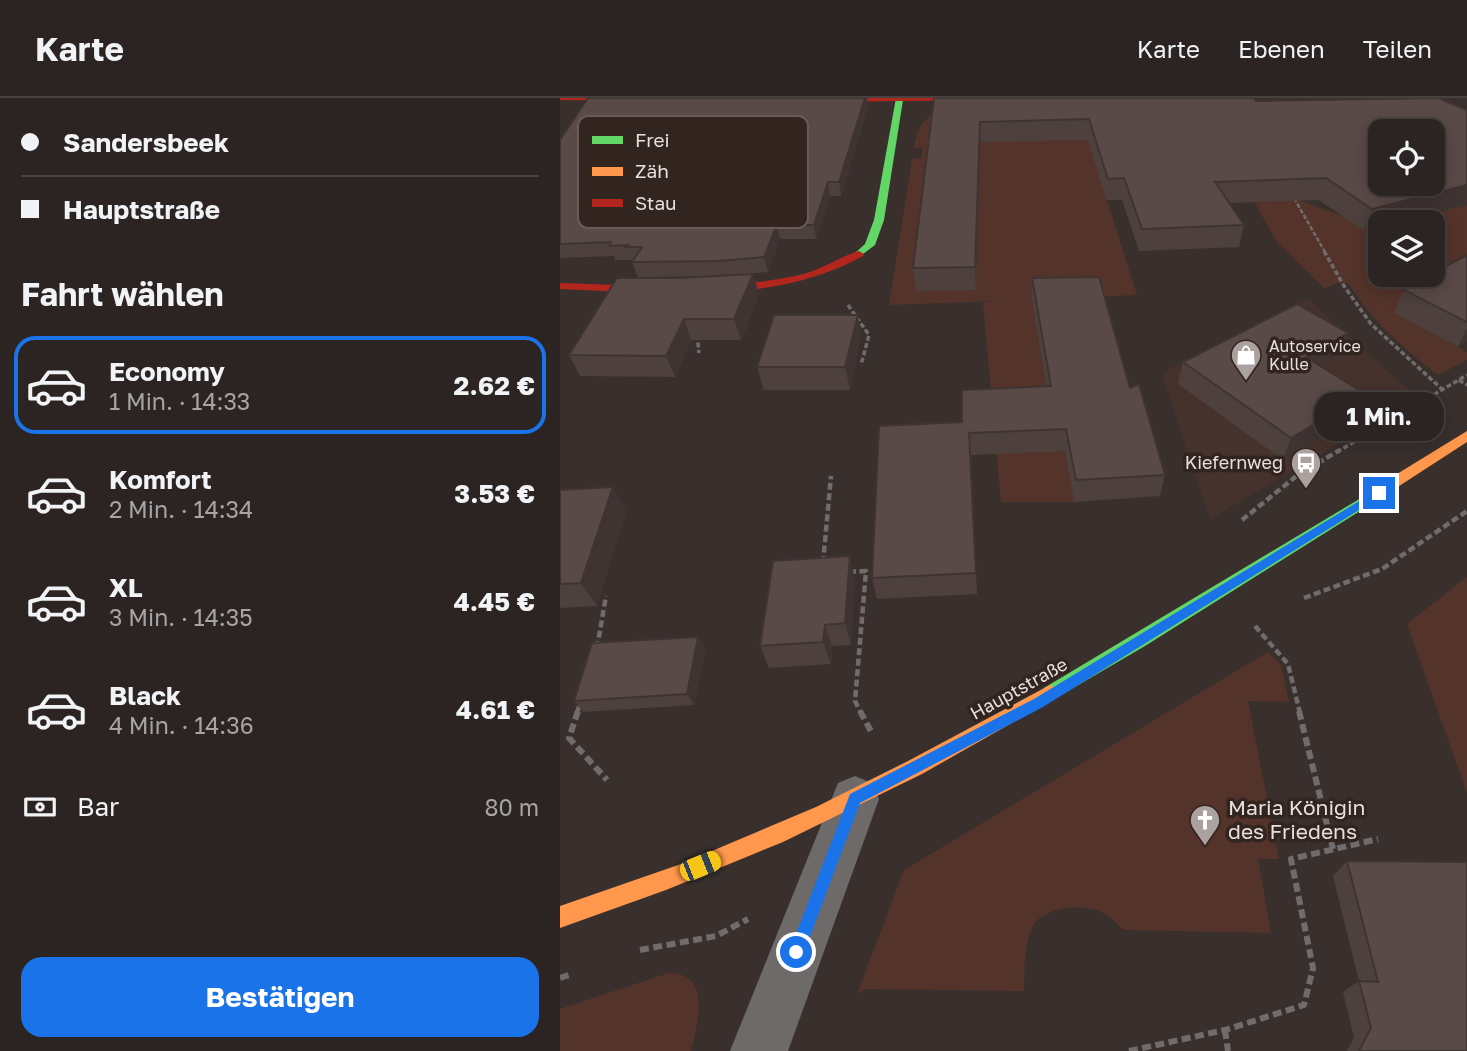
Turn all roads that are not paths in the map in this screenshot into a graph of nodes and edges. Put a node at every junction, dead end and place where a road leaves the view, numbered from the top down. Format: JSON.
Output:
{"nodes":[{"id":1,"x":560,"y":98,"type":"edge"},
{"id":2,"x":984,"y":98,"type":"edge"},
{"id":3,"x":660,"y":99,"type":"edge"},
{"id":4,"x":797,"y":99,"type":"edge"},
{"id":5,"x":899,"y":100,"type":"junction"},
{"id":6,"x":560,"y":286,"type":"edge"},
{"id":7,"x":1467,"y":436,"type":"edge"},
{"id":8,"x":855,"y":799,"type":"junction"},
{"id":9,"x":560,"y":917,"type":"edge"},
{"id":10,"x":759,"y":1051,"type":"edge"}],
"edges":[{"from":1,"to":3,"type":"street"},
{"from":2,"to":5,"type":"street"},
{"from":4,"to":5,"type":"street"},
{"from":5,"to":6,"type":"street"},
{"from":7,"to":8,"type":"street","name":"Hauptstraße"},
{"from":8,"to":9,"type":"street","name":"Hauptstraße"},
{"from":8,"to":10,"type":"street"}]}
